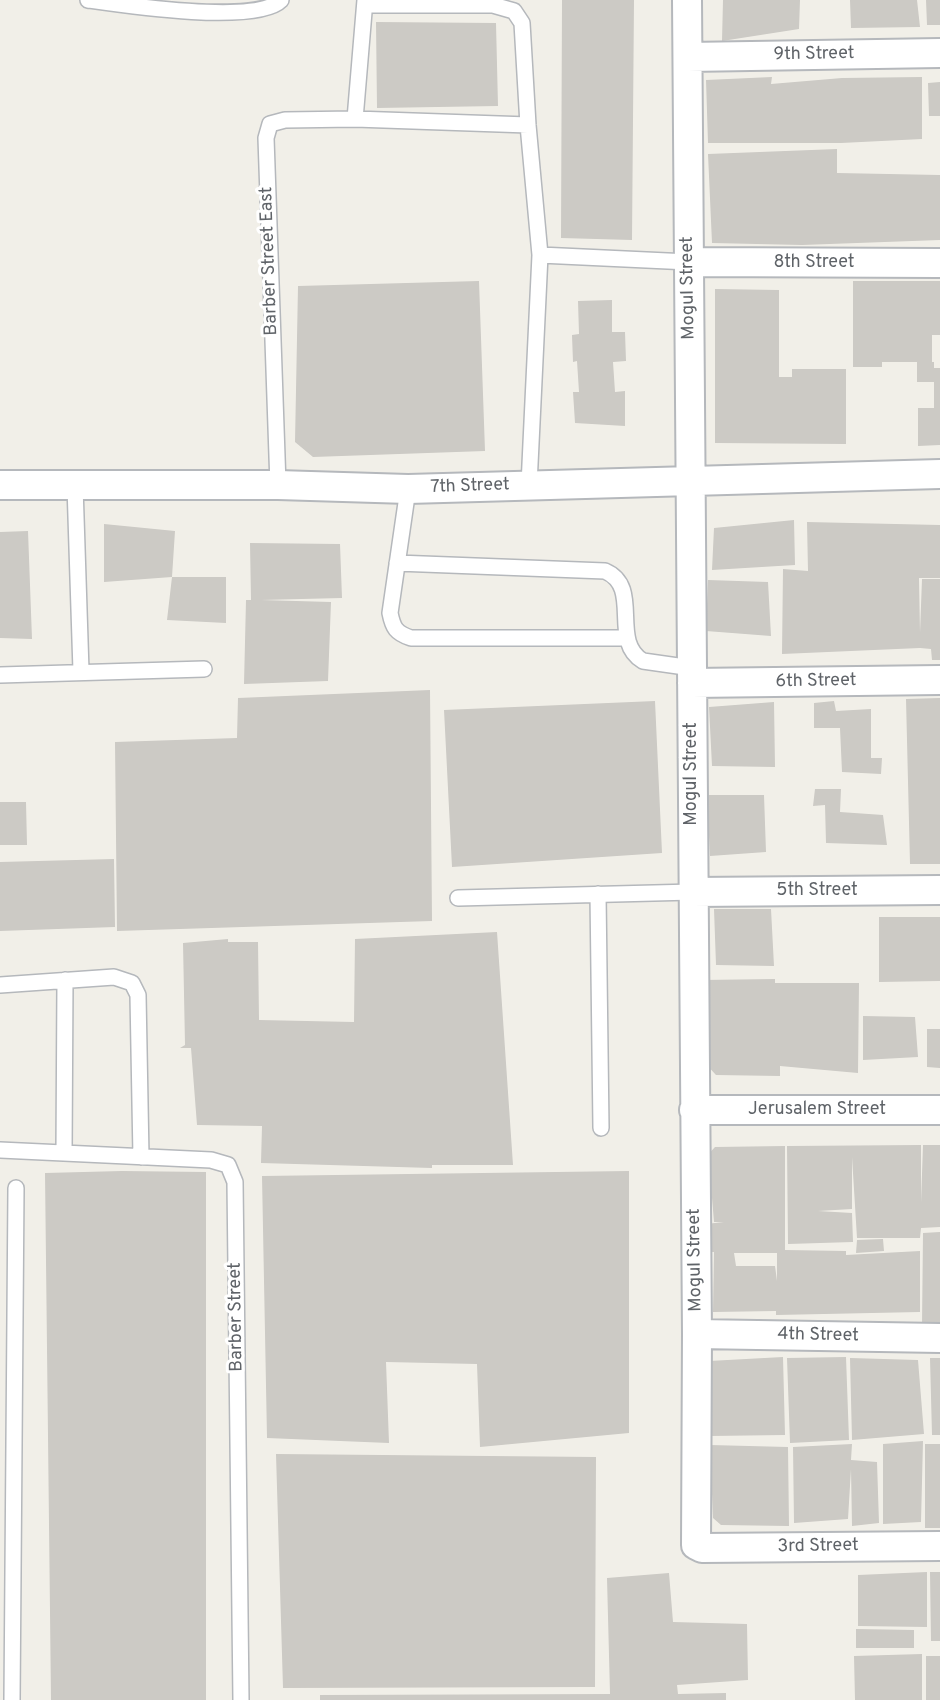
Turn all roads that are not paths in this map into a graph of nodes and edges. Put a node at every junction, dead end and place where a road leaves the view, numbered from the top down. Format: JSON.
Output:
{"nodes":[{"id":1,"x":88,"y":0,"type":"edge"},
{"id":2,"x":281,"y":0,"type":"edge"},
{"id":3,"x":687,"y":0,"type":"edge"},
{"id":4,"x":136,"y":3,"type":"edge"},
{"id":5,"x":365,"y":3,"type":"edge"},
{"id":6,"x":214,"y":6,"type":"edge"},
{"id":7,"x":940,"y":53,"type":"edge"},
{"id":8,"x":688,"y":57,"type":"junction"},
{"id":9,"x":355,"y":119,"type":"junction"},
{"id":10,"x":528,"y":125,"type":"junction"},
{"id":11,"x":540,"y":255,"type":"junction"},
{"id":12,"x":689,"y":262,"type":"junction"},
{"id":13,"x":940,"y":263,"type":"edge"},
{"id":14,"x":940,"y":474,"type":"edge"},
{"id":15,"x":691,"y":480,"type":"junction"},
{"id":16,"x":278,"y":484,"type":"junction"},
{"id":17,"x":0,"y":485,"type":"edge"},
{"id":18,"x":529,"y":485,"type":"junction"},
{"id":19,"x":75,"y":486,"type":"junction"},
{"id":20,"x":408,"y":489,"type":"junction"},
{"id":21,"x":397,"y":562,"type":"junction"},
{"id":22,"x":627,"y":638,"type":"junction"},
{"id":23,"x":204,"y":669,"type":"dead end"},
{"id":24,"x":81,"y":671,"type":"junction"},
{"id":25,"x":0,"y":675,"type":"edge"},
{"id":26,"x":692,"y":675,"type":"junction"},
{"id":27,"x":940,"y":680,"type":"edge"},
{"id":28,"x":940,"y":890,"type":"edge"},
{"id":29,"x":693,"y":892,"type":"junction"},
{"id":30,"x":598,"y":894,"type":"junction"},
{"id":31,"x":458,"y":898,"type":"dead end"},
{"id":32,"x":65,"y":980,"type":"junction"},
{"id":33,"x":0,"y":985,"type":"edge"},
{"id":34,"x":694,"y":1110,"type":"junction"},
{"id":35,"x":940,"y":1110,"type":"edge"},
{"id":36,"x":601,"y":1128,"type":"dead end"},
{"id":37,"x":0,"y":1150,"type":"edge"},
{"id":38,"x":64,"y":1153,"type":"junction"},
{"id":39,"x":141,"y":1157,"type":"junction"},
{"id":40,"x":16,"y":1188,"type":"dead end"},
{"id":41,"x":697,"y":1334,"type":"junction"},
{"id":42,"x":940,"y":1338,"type":"edge"},
{"id":43,"x":940,"y":1546,"type":"edge"},
{"id":44,"x":697,"y":1547,"type":"joint"},
{"id":45,"x":12,"y":1700,"type":"edge"},
{"id":46,"x":241,"y":1700,"type":"edge"}],
"edges":[{"from":1,"to":4,"type":"lane"},
{"from":2,"to":6,"type":"lane"},
{"from":3,"to":8,"type":"street","name":"Mogul Street"},
{"from":4,"to":6,"type":"lane"},
{"from":5,"to":9,"type":"lane"},
{"from":5,"to":10,"type":"lane"},
{"from":7,"to":8,"type":"street","name":"9th Street"},
{"from":8,"to":12,"type":"street","name":"Mogul Street"},
{"from":9,"to":10,"type":"lane"},
{"from":9,"to":16,"type":"lane","name":"Barber Street East"},
{"from":10,"to":11,"type":"lane"},
{"from":11,"to":12,"type":"lane"},
{"from":11,"to":18,"type":"lane"},
{"from":12,"to":13,"type":"street","name":"8th Street"},
{"from":12,"to":15,"type":"street","name":"Mogul Street"},
{"from":14,"to":15,"type":"street","name":"7th Street"},
{"from":15,"to":18,"type":"street","name":"7th Street"},
{"from":15,"to":26,"type":"street","name":"Mogul Street"},
{"from":16,"to":19,"type":"street","name":"7th Street"},
{"from":16,"to":20,"type":"street","name":"7th Street"},
{"from":17,"to":19,"type":"street","name":"7th Street"},
{"from":18,"to":20,"type":"street","name":"7th Street"},
{"from":19,"to":24,"type":"lane"},
{"from":20,"to":21,"type":"lane"},
{"from":21,"to":22,"type":"lane"},
{"from":21,"to":22,"type":"lane"},
{"from":22,"to":26,"type":"lane"},
{"from":23,"to":24,"type":"lane"},
{"from":24,"to":25,"type":"lane"},
{"from":26,"to":27,"type":"street","name":"6th Street"},
{"from":26,"to":29,"type":"street","name":"Mogul Street"},
{"from":28,"to":29,"type":"street","name":"5th Street"},
{"from":29,"to":30,"type":"lane"},
{"from":29,"to":34,"type":"street","name":"Mogul Street"},
{"from":30,"to":31,"type":"lane"},
{"from":30,"to":36,"type":"lane"},
{"from":32,"to":33,"type":"lane"},
{"from":32,"to":38,"type":"lane"},
{"from":32,"to":39,"type":"lane"},
{"from":34,"to":35,"type":"street","name":"Jerusalem Street"},
{"from":34,"to":41,"type":"street","name":"Mogul Street"},
{"from":37,"to":38,"type":"lane","name":"Barber Street"},
{"from":38,"to":39,"type":"lane","name":"Barber Street"},
{"from":39,"to":46,"type":"lane","name":"Barber Street"},
{"from":40,"to":45,"type":"lane"},
{"from":41,"to":42,"type":"street","name":"4th Street"},
{"from":41,"to":44,"type":"street","name":"Mogul Street"},
{"from":43,"to":44,"type":"street","name":"3rd Street"}]}
